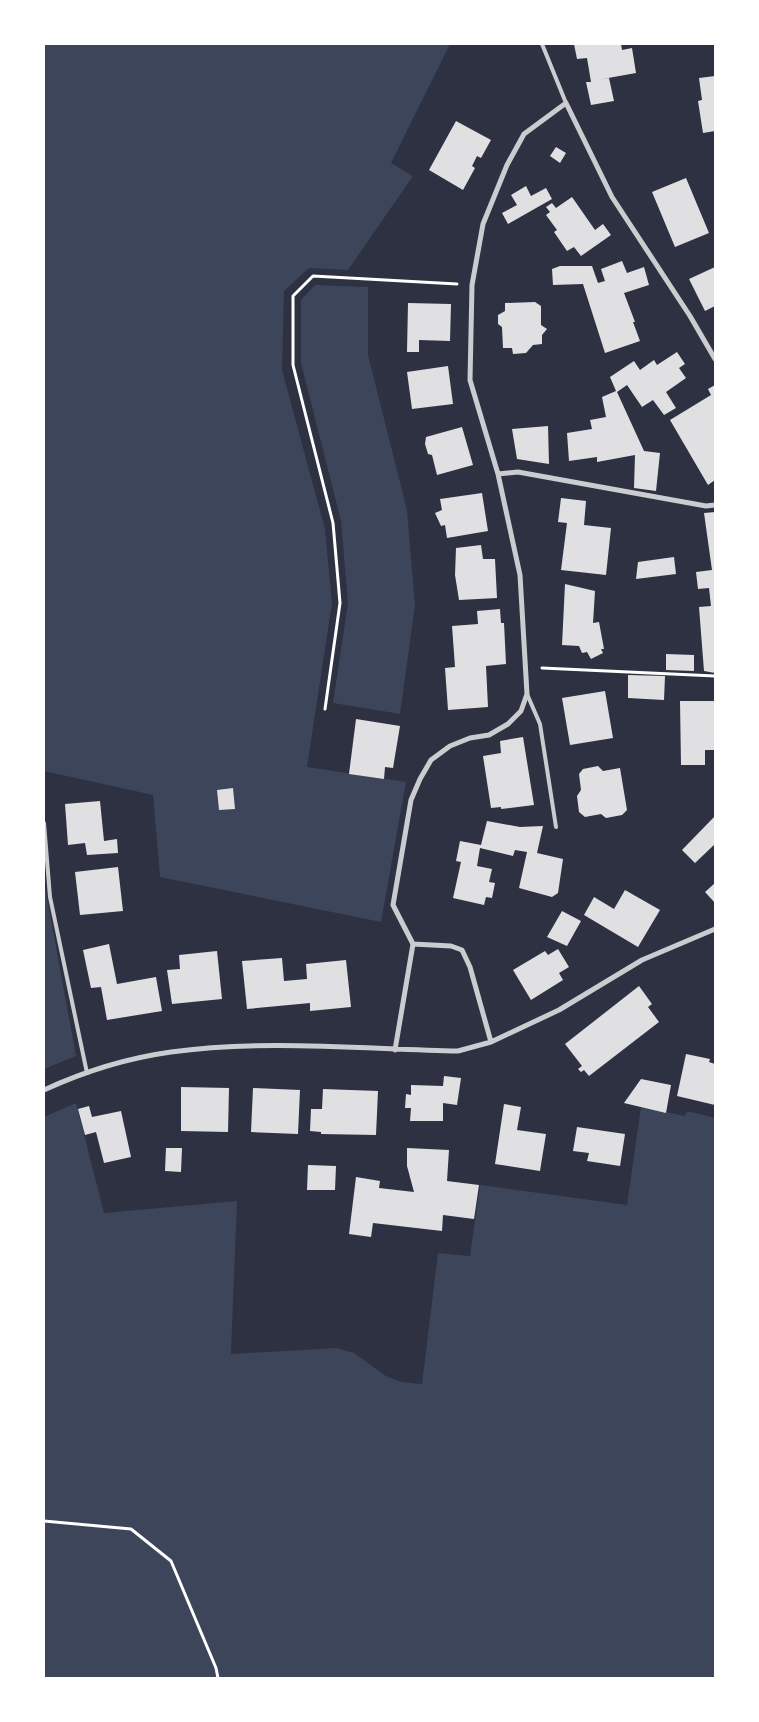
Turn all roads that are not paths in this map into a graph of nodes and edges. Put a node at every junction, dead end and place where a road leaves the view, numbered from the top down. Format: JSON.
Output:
{"nodes":[{"id":1,"x":542,"y":44,"type":"edge"},
{"id":2,"x":566,"y":103,"type":"junction"},
{"id":3,"x":715,"y":359,"type":"edge"},
{"id":4,"x":498,"y":474,"type":"junction"},
{"id":5,"x":715,"y":505,"type":"edge"},
{"id":6,"x":527,"y":694,"type":"junction"},
{"id":7,"x":44,"y":823,"type":"edge"},
{"id":8,"x":556,"y":827,"type":"dead end"},
{"id":9,"x":715,"y":929,"type":"edge"},
{"id":10,"x":413,"y":944,"type":"junction"},
{"id":11,"x":491,"y":1042,"type":"junction"},
{"id":12,"x":395,"y":1050,"type":"junction"},
{"id":13,"x":87,"y":1073,"type":"junction"},
{"id":14,"x":44,"y":1090,"type":"edge"}],
"edges":[{"from":1,"to":2,"type":"lane"},
{"from":2,"to":3,"type":"street"},
{"from":2,"to":4,"type":"street"},
{"from":4,"to":5,"type":"street"},
{"from":4,"to":6,"type":"street"},
{"from":6,"to":8,"type":"lane"},
{"from":6,"to":10,"type":"street"},
{"from":7,"to":13,"type":"lane"},
{"from":9,"to":11,"type":"street"},
{"from":10,"to":11,"type":"street"},
{"from":10,"to":12,"type":"street"},
{"from":11,"to":12,"type":"street"},
{"from":12,"to":13,"type":"street"},
{"from":13,"to":14,"type":"street"}]}
